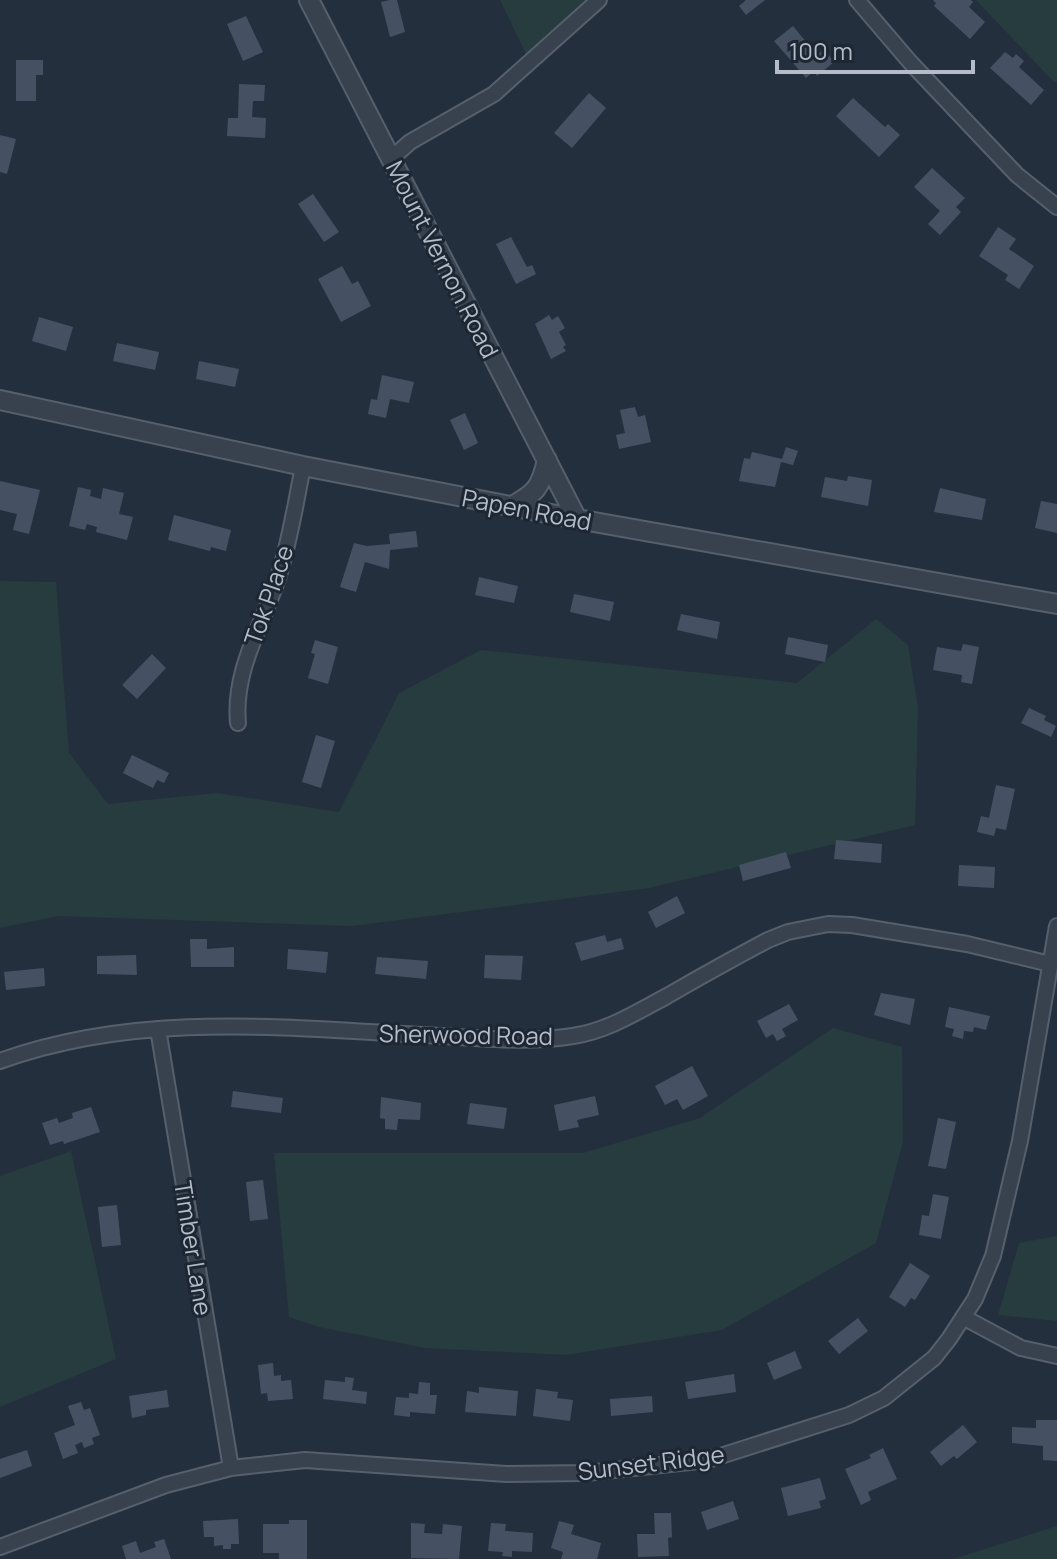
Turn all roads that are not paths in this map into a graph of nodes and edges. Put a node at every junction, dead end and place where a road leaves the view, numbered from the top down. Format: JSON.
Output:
{"nodes":[{"id":1,"x":309,"y":0,"type":"edge"},
{"id":2,"x":599,"y":0,"type":"edge"},
{"id":3,"x":857,"y":0,"type":"edge"},
{"id":4,"x":391,"y":159,"type":"junction"},
{"id":5,"x":1057,"y":207,"type":"edge"},
{"id":6,"x":0,"y":400,"type":"edge"},
{"id":7,"x":547,"y":460,"type":"junction"},
{"id":8,"x":303,"y":466,"type":"junction"},
{"id":9,"x":512,"y":506,"type":"junction"},
{"id":10,"x":577,"y":519,"type":"junction"},
{"id":11,"x":1057,"y":604,"type":"edge"},
{"id":12,"x":238,"y":723,"type":"dead end"},
{"id":13,"x":1057,"y":926,"type":"edge"},
{"id":14,"x":1050,"y":964,"type":"junction"},
{"id":15,"x":158,"y":1029,"type":"junction"},
{"id":16,"x":0,"y":1061,"type":"edge"},
{"id":17,"x":963,"y":1317,"type":"junction"},
{"id":18,"x":1057,"y":1356,"type":"edge"},
{"id":19,"x":231,"y":1468,"type":"junction"},
{"id":20,"x":0,"y":1547,"type":"edge"}],
"edges":[{"from":1,"to":4,"type":"street","name":"Mount Vernon Road"},
{"from":2,"to":4,"type":"street"},
{"from":3,"to":5,"type":"street"},
{"from":4,"to":7,"type":"street","name":"Mount Vernon Road"},
{"from":6,"to":8,"type":"street","name":"Papen Road"},
{"from":7,"to":9,"type":"street"},
{"from":7,"to":10,"type":"street","name":"Mount Vernon Road"},
{"from":8,"to":9,"type":"street","name":"Papen Road"},
{"from":8,"to":12,"type":"street","name":"Tok Place"},
{"from":9,"to":10,"type":"street","name":"Papen Road"},
{"from":10,"to":11,"type":"street","name":"Papen Road"},
{"from":13,"to":14,"type":"street","name":"Sunset Ridge"},
{"from":14,"to":15,"type":"street","name":"Sherwood Road"},
{"from":14,"to":17,"type":"street","name":"Sunset Ridge"},
{"from":15,"to":16,"type":"street","name":"Sherwood Road"},
{"from":15,"to":19,"type":"street","name":"Timber Lane"},
{"from":17,"to":18,"type":"street"},
{"from":17,"to":19,"type":"street","name":"Sunset Ridge"},
{"from":19,"to":20,"type":"street","name":"Sunset Ridge"}]}
